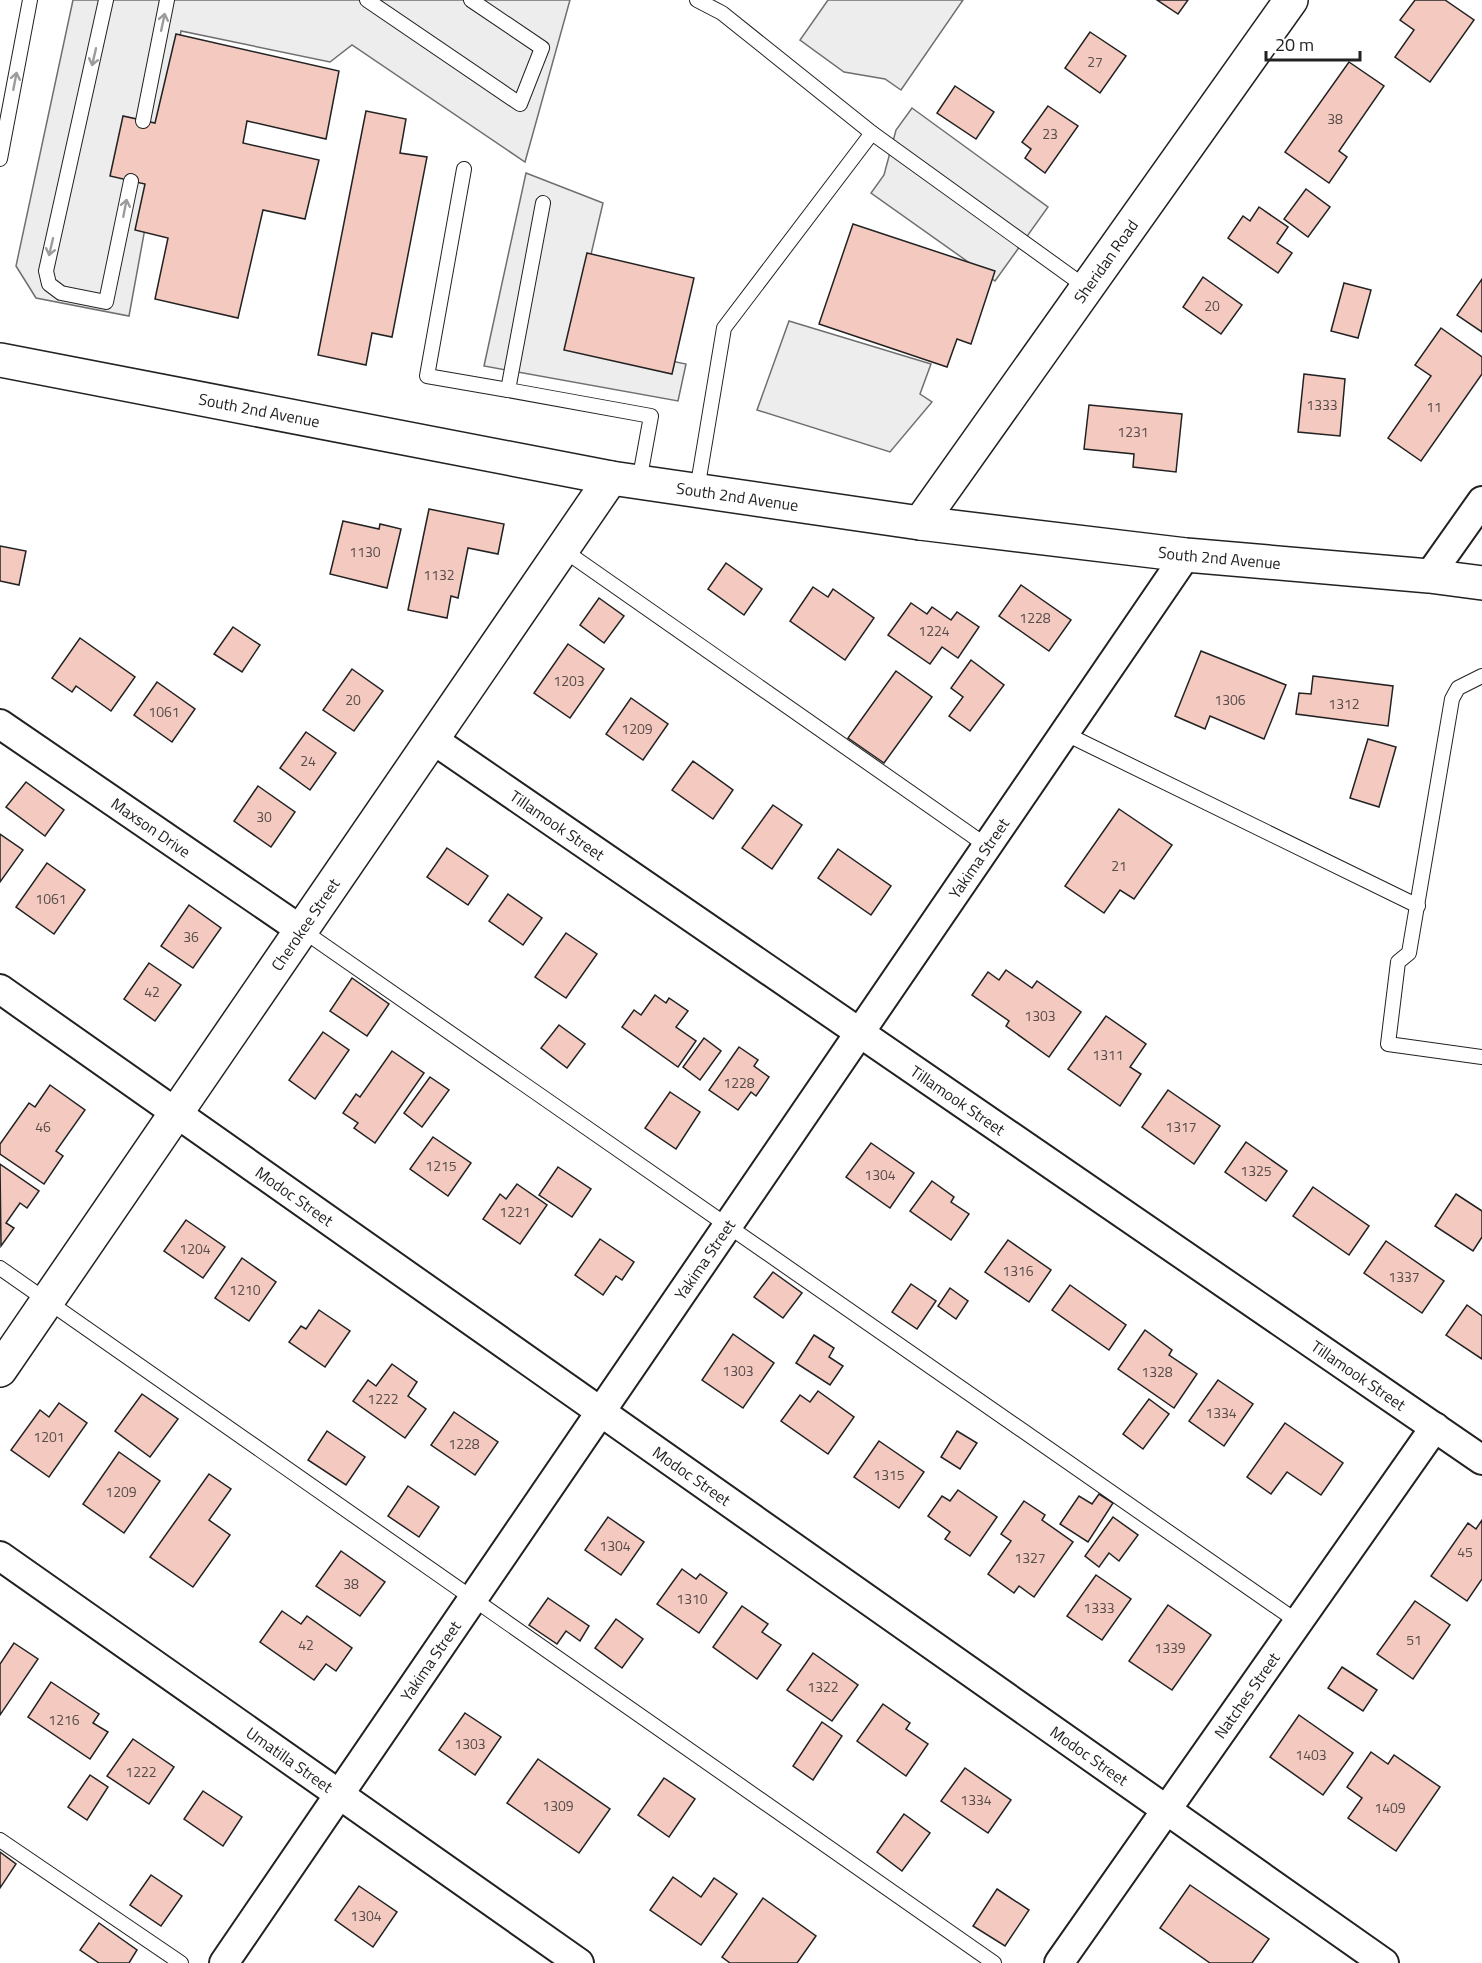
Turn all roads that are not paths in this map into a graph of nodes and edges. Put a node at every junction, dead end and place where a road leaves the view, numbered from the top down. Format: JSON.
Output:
{"nodes":[{"id":1,"x":30,"y":0,"type":"edge"},
{"id":2,"x":106,"y":0,"type":"edge"},
{"id":3,"x":167,"y":0,"type":"edge"},
{"id":4,"x":367,"y":0,"type":"edge"},
{"id":5,"x":471,"y":0,"type":"edge"},
{"id":6,"x":697,"y":0,"type":"edge"},
{"id":7,"x":1291,"y":0,"type":"edge"},
{"id":8,"x":143,"y":121,"type":"dead end"},
{"id":9,"x":872,"y":133,"type":"junction"},
{"id":10,"x":0,"y":159,"type":"edge"},
{"id":11,"x":464,"y":169,"type":"dead end"},
{"id":12,"x":131,"y":181,"type":"dead end"},
{"id":13,"x":543,"y":203,"type":"dead end"},
{"id":14,"x":1087,"y":288,"type":"junction"},
{"id":15,"x":0,"y":360,"type":"edge"},
{"id":16,"x":508,"y":390,"type":"junction"},
{"id":17,"x":625,"y":480,"type":"junction"},
{"id":18,"x":697,"y":490,"type":"junction"},
{"id":19,"x":1482,"y":501,"type":"edge"},
{"id":20,"x":920,"y":523,"type":"junction"},
{"id":21,"x":562,"y":549,"type":"junction"},
{"id":22,"x":1186,"y":555,"type":"junction"},
{"id":23,"x":1430,"y":576,"type":"junction"},
{"id":24,"x":1482,"y":583,"type":"edge"},
{"id":25,"x":1482,"y":676,"type":"edge"},
{"id":26,"x":0,"y":724,"type":"edge"},
{"id":27,"x":1064,"y":733,"type":"junction"},
{"id":28,"x":432,"y":739,"type":"junction"},
{"id":29,"x":987,"y":846,"type":"junction"},
{"id":30,"x":1418,"y":906,"type":"junction"},
{"id":31,"x":301,"y":930,"type":"junction"},
{"id":32,"x":0,"y":989,"type":"edge"},
{"id":33,"x":859,"y":1033,"type":"junction"},
{"id":34,"x":1482,"y":1057,"type":"edge"},
{"id":35,"x":176,"y":1112,"type":"junction"},
{"id":36,"x":727,"y":1225,"type":"junction"},
{"id":37,"x":0,"y":1268,"type":"edge"},
{"id":38,"x":47,"y":1301,"type":"junction"},
{"id":39,"x":0,"y":1370,"type":"edge"},
{"id":40,"x":600,"y":1411,"type":"junction"},
{"id":41,"x":1435,"y":1427,"type":"junction"},
{"id":42,"x":1482,"y":1460,"type":"edge"},
{"id":43,"x":0,"y":1556,"type":"edge"},
{"id":44,"x":473,"y":1598,"type":"junction"},
{"id":45,"x":1298,"y":1622,"type":"junction"},
{"id":46,"x":339,"y":1796,"type":"junction"},
{"id":47,"x":1166,"y":1809,"type":"junction"},
{"id":48,"x":0,"y":1840,"type":"edge"},
{"id":49,"x":181,"y":1963,"type":"edge"},
{"id":50,"x":224,"y":1963,"type":"edge"},
{"id":51,"x":579,"y":1963,"type":"edge"},
{"id":52,"x":994,"y":1963,"type":"edge"},
{"id":53,"x":1059,"y":1963,"type":"edge"},
{"id":54,"x":1384,"y":1963,"type":"edge"}],
"edges":[{"from":10,"to":1,"type":"lane","one_way":true},
{"from":2,"to":12,"type":"lane","one_way":true},
{"from":8,"to":3,"type":"lane","one_way":true},
{"from":4,"to":5,"type":"lane"},
{"from":6,"to":9,"type":"lane"},
{"from":7,"to":14,"type":"street","name":"Sheridan Road"},
{"from":9,"to":14,"type":"lane"},
{"from":9,"to":18,"type":"lane"},
{"from":11,"to":16,"type":"lane"},
{"from":13,"to":16,"type":"lane"},
{"from":14,"to":20,"type":"street","name":"Sheridan Road"},
{"from":15,"to":17,"type":"street","name":"South 2nd Avenue"},
{"from":16,"to":17,"type":"lane"},
{"from":17,"to":18,"type":"street","name":"South 2nd Avenue"},
{"from":17,"to":21,"type":"street","name":"Cherokee Street"},
{"from":18,"to":20,"type":"street","name":"South 2nd Avenue"},
{"from":19,"to":23,"type":"street"},
{"from":20,"to":22,"type":"street","name":"South 2nd Avenue"},
{"from":21,"to":28,"type":"street","name":"Cherokee Street"},
{"from":21,"to":29,"type":"lane"},
{"from":22,"to":23,"type":"street","name":"South 2nd Avenue"},
{"from":22,"to":27,"type":"street","name":"Yakima Street"},
{"from":23,"to":24,"type":"street","name":"South 2nd Avenue"},
{"from":25,"to":30,"type":"lane"},
{"from":26,"to":31,"type":"street","name":"Maxson Drive"},
{"from":27,"to":29,"type":"street","name":"Yakima Street"},
{"from":27,"to":30,"type":"lane"},
{"from":28,"to":31,"type":"street","name":"Cherokee Street"},
{"from":28,"to":33,"type":"street","name":"Tillamook Street"},
{"from":29,"to":33,"type":"street","name":"Yakima Street"},
{"from":30,"to":34,"type":"lane"},
{"from":31,"to":35,"type":"street","name":"Cherokee Street"},
{"from":31,"to":36,"type":"lane"},
{"from":32,"to":35,"type":"street","name":"Modoc Street"},
{"from":33,"to":36,"type":"street","name":"Yakima Street"},
{"from":33,"to":41,"type":"street","name":"Tillamook Street"},
{"from":35,"to":38,"type":"street","name":"Cherokee Street"},
{"from":35,"to":40,"type":"street","name":"Modoc Street"},
{"from":36,"to":40,"type":"street","name":"Yakima Street"},
{"from":36,"to":45,"type":"lane"},
{"from":37,"to":38,"type":"lane"},
{"from":38,"to":39,"type":"street","name":"Cherokee Street"},
{"from":38,"to":44,"type":"lane"},
{"from":40,"to":44,"type":"street","name":"Yakima Street"},
{"from":40,"to":47,"type":"street","name":"Modoc Street"},
{"from":41,"to":42,"type":"street","name":"Tillamook Street"},
{"from":41,"to":45,"type":"street","name":"Natches Street"},
{"from":43,"to":46,"type":"street","name":"Umatilla Street"},
{"from":44,"to":46,"type":"street","name":"Yakima Street"},
{"from":44,"to":52,"type":"lane"},
{"from":45,"to":47,"type":"street","name":"Natches Street"},
{"from":46,"to":50,"type":"street","name":"Yakima Street"},
{"from":46,"to":51,"type":"street","name":"Umatilla Street"},
{"from":47,"to":53,"type":"street","name":"Natches Street"},
{"from":47,"to":54,"type":"street","name":"Modoc Street"},
{"from":48,"to":49,"type":"lane"}]}
